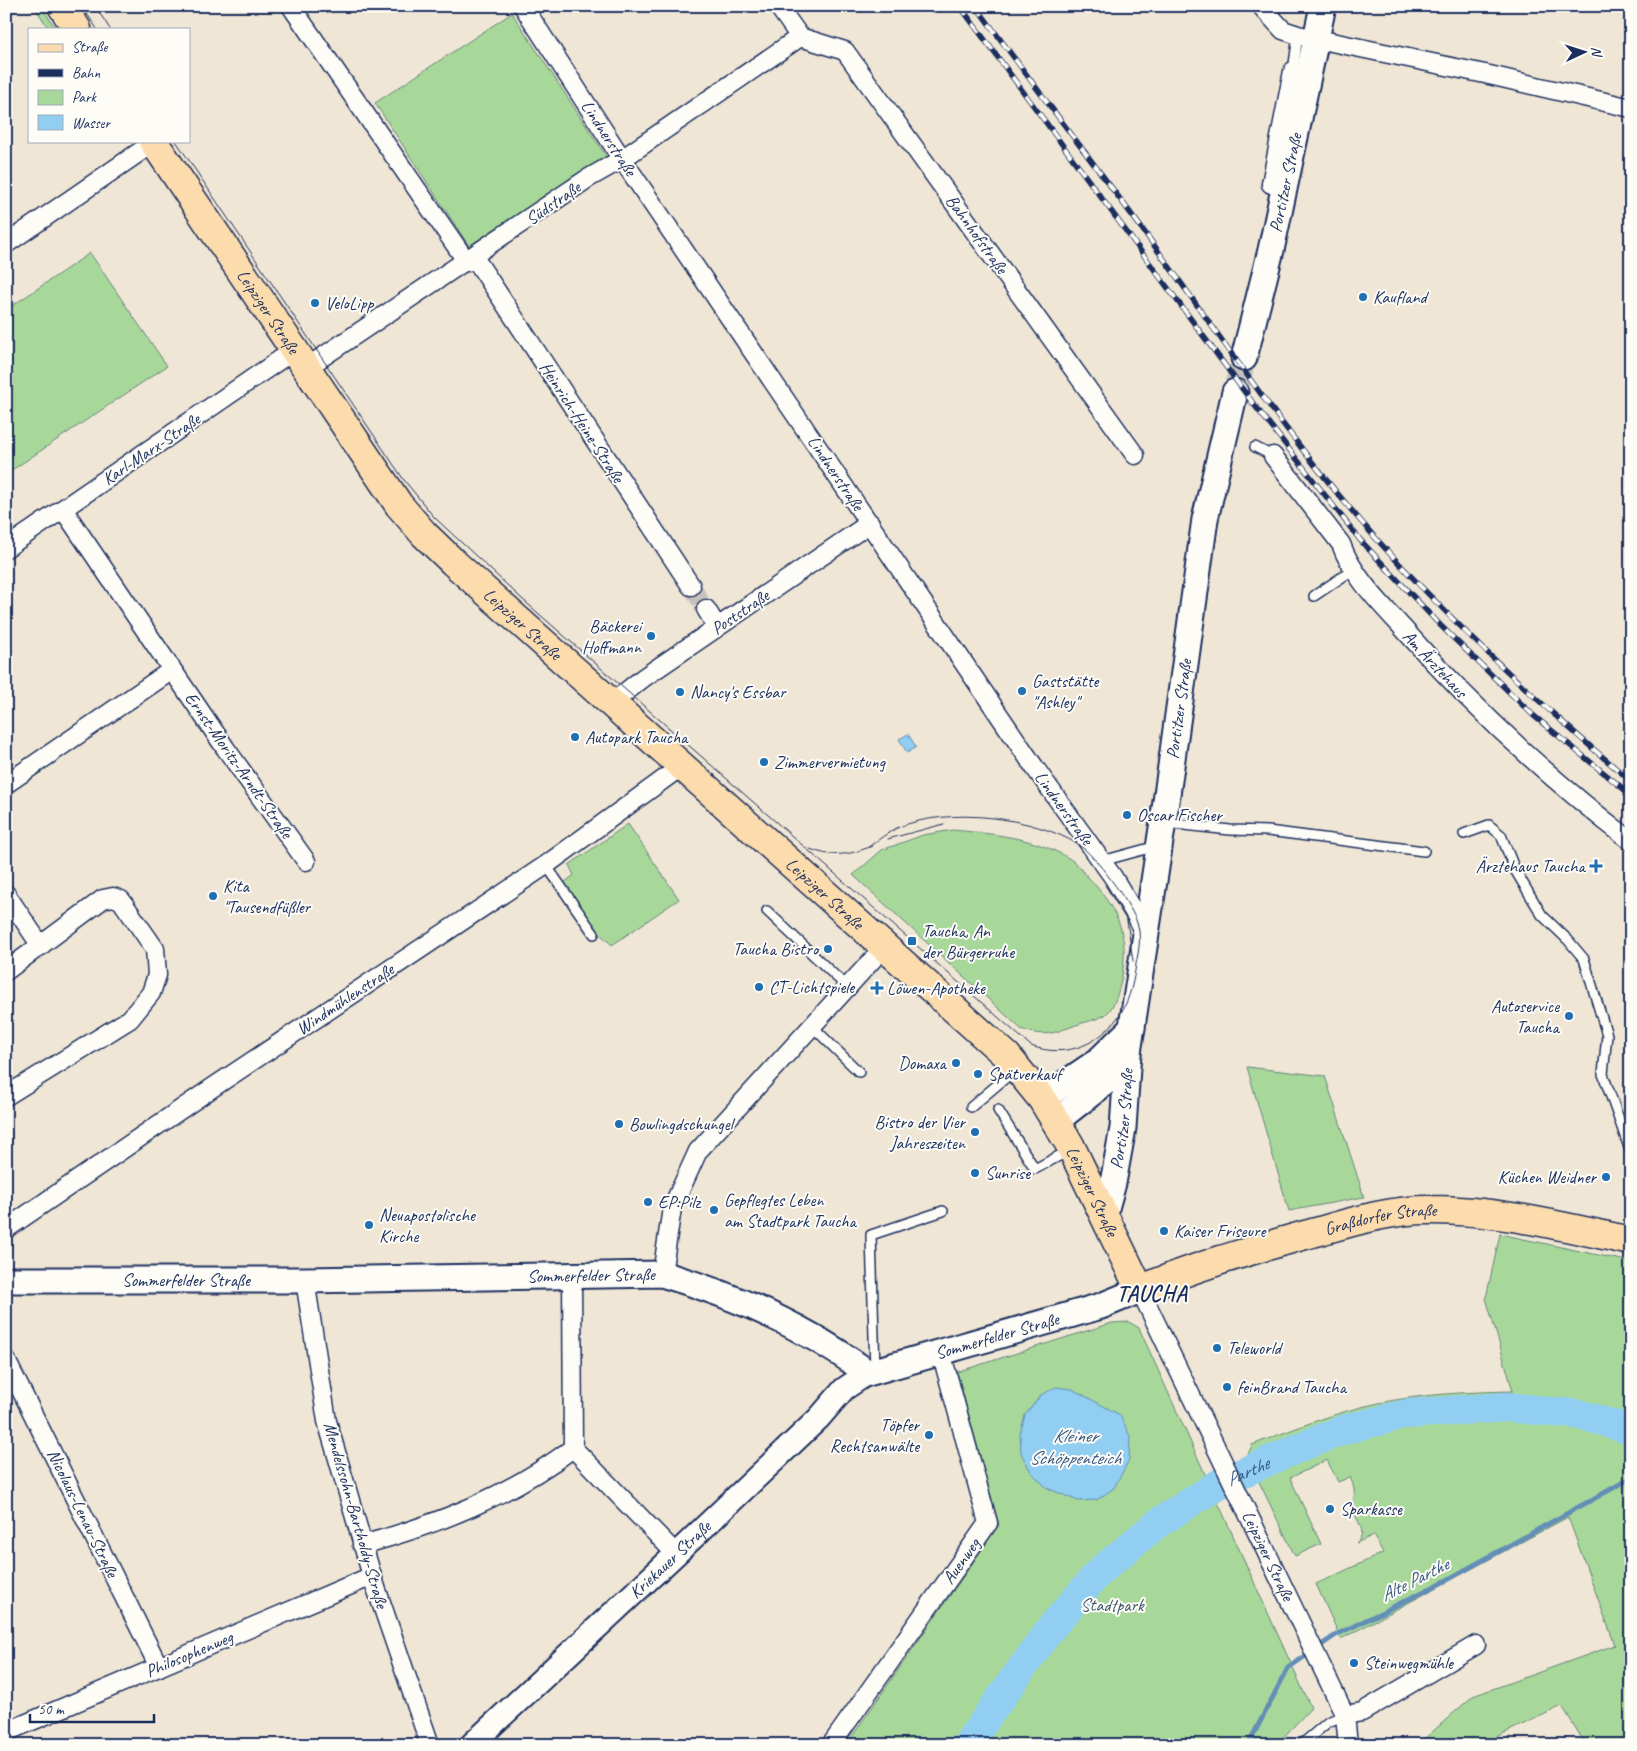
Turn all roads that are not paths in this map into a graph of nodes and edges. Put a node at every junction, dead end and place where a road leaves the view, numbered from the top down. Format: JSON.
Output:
{"nodes":[{"id":1,"x":62,"y":6,"type":"edge"},
{"id":2,"x":290,"y":6,"type":"edge"},
{"id":3,"x":523,"y":6,"type":"edge"},
{"id":4,"x":778,"y":6,"type":"edge"},
{"id":5,"x":1261,"y":6,"type":"edge"},
{"id":6,"x":1324,"y":6,"type":"edge"},
{"id":7,"x":76,"y":28,"type":"edge"},
{"id":8,"x":800,"y":37,"type":"junction"},
{"id":9,"x":1307,"y":37,"type":"junction"},
{"id":10,"x":1293,"y":71,"type":"joint"},
{"id":11,"x":1631,"y":108,"type":"edge"},
{"id":12,"x":153,"y":142,"type":"edge"},
{"id":13,"x":622,"y":159,"type":"junction"},
{"id":14,"x":1271,"y":184,"type":"dead end"},
{"id":15,"x":6,"y":244,"type":"edge"},
{"id":16,"x":470,"y":259,"type":"junction"},
{"id":17,"x":1244,"y":358,"type":"tunnel mouth"},
{"id":18,"x":300,"y":359,"type":"junction"},
{"id":19,"x":1235,"y":392,"type":"tunnel mouth"},
{"id":20,"x":1254,"y":447,"type":"dead end"},
{"id":21,"x":1135,"y":455,"type":"dead end"},
{"id":22,"x":1273,"y":456,"type":"joint"},
{"id":23,"x":63,"y":510,"type":"junction"},
{"id":24,"x":870,"y":523,"type":"junction"},
{"id":25,"x":6,"y":548,"type":"edge"},
{"id":26,"x":1354,"y":569,"type":"junction"},
{"id":27,"x":691,"y":586,"type":"tunnel mouth"},
{"id":28,"x":1314,"y":596,"type":"dead end"},
{"id":29,"x":706,"y":609,"type":"tunnel mouth"},
{"id":30,"x":717,"y":627,"type":"junction"},
{"id":31,"x":172,"y":670,"type":"junction"},
{"id":32,"x":612,"y":702,"type":"junction"},
{"id":33,"x":682,"y":766,"type":"junction"},
{"id":34,"x":6,"y":784,"type":"edge"},
{"id":35,"x":1161,"y":834,"type":"junction"},
{"id":36,"x":1464,"y":834,"type":"dead end"},
{"id":37,"x":1631,"y":841,"type":"edge"},
{"id":38,"x":1424,"y":851,"type":"dead end"},
{"id":39,"x":306,"y":861,"type":"dead end"},
{"id":40,"x":1102,"y":861,"type":"junction"},
{"id":41,"x":546,"y":865,"type":"junction"},
{"id":42,"x":6,"y":894,"type":"edge"},
{"id":43,"x":766,"y":911,"type":"dead end"},
{"id":44,"x":594,"y":934,"type":"dead end"},
{"id":45,"x":1146,"y":941,"type":"junction"},
{"id":46,"x":41,"y":946,"type":"junction"},
{"id":47,"x":885,"y":946,"type":"junction"},
{"id":48,"x":6,"y":971,"type":"edge"},
{"id":49,"x":848,"y":988,"type":"junction"},
{"id":50,"x":813,"y":1027,"type":"junction"},
{"id":51,"x":1132,"y":1028,"type":"junction"},
{"id":52,"x":1128,"y":1053,"type":"junction"},
{"id":53,"x":1018,"y":1068,"type":"junction"},
{"id":54,"x":859,"y":1072,"type":"dead end"},
{"id":55,"x":6,"y":1096,"type":"edge"},
{"id":56,"x":971,"y":1107,"type":"dead end"},
{"id":57,"x":998,"y":1110,"type":"dead end"},
{"id":58,"x":1049,"y":1110,"type":"junction"},
{"id":59,"x":1072,"y":1149,"type":"junction"},
{"id":60,"x":1631,"y":1153,"type":"edge"},
{"id":61,"x":943,"y":1211,"type":"dead end"},
{"id":62,"x":1104,"y":1215,"type":"junction"},
{"id":63,"x":6,"y":1229,"type":"edge"},
{"id":64,"x":1631,"y":1240,"type":"edge"},
{"id":65,"x":662,"y":1274,"type":"junction"},
{"id":66,"x":572,"y":1276,"type":"junction"},
{"id":67,"x":6,"y":1280,"type":"edge"},
{"id":68,"x":305,"y":1280,"type":"junction"},
{"id":69,"x":1140,"y":1290,"type":"junction"},
{"id":70,"x":941,"y":1352,"type":"junction"},
{"id":71,"x":6,"y":1360,"type":"edge"},
{"id":72,"x":872,"y":1372,"type":"junction"},
{"id":73,"x":573,"y":1448,"type":"junction"},
{"id":74,"x":362,"y":1545,"type":"junction"},
{"id":75,"x":676,"y":1554,"type":"junction"},
{"id":76,"x":372,"y":1576,"type":"junction"},
{"id":77,"x":1476,"y":1645,"type":"dead end"},
{"id":78,"x":159,"y":1667,"type":"junction"},
{"id":79,"x":1344,"y":1715,"type":"junction"},
{"id":80,"x":6,"y":1732,"type":"edge"},
{"id":81,"x":430,"y":1745,"type":"edge"},
{"id":82,"x":472,"y":1745,"type":"edge"},
{"id":83,"x":831,"y":1745,"type":"edge"},
{"id":84,"x":1301,"y":1745,"type":"edge"},
{"id":85,"x":1348,"y":1745,"type":"edge"}],
"edges":[{"from":1,"to":7,"type":"main road"},
{"from":2,"to":16,"type":"street","name":"Heinrich-Heine-Straße"},
{"from":3,"to":13,"type":"street","name":"Lindnerstraße"},
{"from":4,"to":8,"type":"street"},
{"from":5,"to":9,"type":"street"},
{"from":6,"to":9,"type":"main road","name":"Portitzer Straße"},
{"from":8,"to":13,"type":"street","name":"Südstraße"},
{"from":8,"to":21,"type":"street","name":"Bahnhofstraße"},
{"from":9,"to":10,"type":"lane"},
{"from":9,"to":11,"type":"street"},
{"from":9,"to":17,"type":"main road","name":"Portitzer Straße"},
{"from":10,"to":14,"type":"street"},
{"from":12,"to":15,"type":"street"},
{"from":12,"to":18,"type":"main road","name":"Leipziger Straße"},
{"from":13,"to":16,"type":"street","name":"Südstraße"},
{"from":13,"to":24,"type":"street","name":"Lindnerstraße"},
{"from":16,"to":18,"type":"street","name":"Südstraße"},
{"from":16,"to":27,"type":"street","name":"Heinrich-Heine-Straße"},
{"from":18,"to":23,"type":"street","name":"Karl-Marx-Straße"},
{"from":18,"to":32,"type":"main road","name":"Leipziger Straße"},
{"from":19,"to":35,"type":"main road","name":"Portitzer Straße"},
{"from":20,"to":22,"type":"lane"},
{"from":22,"to":26,"type":"street","name":"Am Ärztehaus"},
{"from":23,"to":25,"type":"street","name":"Karl-Marx-Straße"},
{"from":23,"to":31,"type":"street","name":"Ernst-Moritz-Arndt-Straße"},
{"from":24,"to":30,"type":"street","name":"Poststraße"},
{"from":24,"to":40,"type":"street","name":"Lindnerstraße"},
{"from":26,"to":28,"type":"lane"},
{"from":26,"to":37,"type":"street","name":"Am Ärztehaus"},
{"from":29,"to":30,"type":"street"},
{"from":30,"to":32,"type":"street","name":"Poststraße"},
{"from":31,"to":34,"type":"street"},
{"from":31,"to":39,"type":"street","name":"Ernst-Moritz-Arndt-Straße"},
{"from":32,"to":33,"type":"main road","name":"Leipziger Straße"},
{"from":33,"to":41,"type":"street","name":"Windmühlenstraße"},
{"from":33,"to":47,"type":"main road","name":"Leipziger Straße"},
{"from":35,"to":38,"type":"lane"},
{"from":35,"to":40,"type":"lane"},
{"from":35,"to":45,"type":"main road","name":"Portitzer Straße"},
{"from":36,"to":60,"type":"lane"},
{"from":40,"to":45,"type":"street","name":"Lindnerstraße"},
{"from":41,"to":44,"type":"lane"},
{"from":41,"to":63,"type":"street","name":"Windmühlenstraße"},
{"from":42,"to":46,"type":"street"},
{"from":43,"to":49,"type":"lane"},
{"from":45,"to":51,"type":"main road","name":"Portitzer Straße"},
{"from":46,"to":48,"type":"street"},
{"from":46,"to":55,"type":"street"},
{"from":47,"to":49,"type":"street"},
{"from":47,"to":53,"type":"main road","name":"Leipziger Straße"},
{"from":49,"to":50,"type":"street"},
{"from":50,"to":54,"type":"lane"},
{"from":50,"to":65,"type":"street"},
{"from":51,"to":52,"type":"main road","name":"Portitzer Straße"},
{"from":51,"to":58,"type":"main road","name":"Portitzer Straße"},
{"from":52,"to":58,"type":"main road","name":"Portitzer Straße"},
{"from":52,"to":62,"type":"main road","name":"Portitzer Straße"},
{"from":53,"to":56,"type":"lane"},
{"from":53,"to":58,"type":"main road","name":"Leipziger Straße"},
{"from":57,"to":59,"type":"lane"},
{"from":58,"to":59,"type":"main road","name":"Leipziger Straße"},
{"from":59,"to":62,"type":"main road","name":"Leipziger Straße"},
{"from":61,"to":72,"type":"lane"},
{"from":62,"to":69,"type":"main road","name":"Leipziger Straße"},
{"from":64,"to":69,"type":"main road","name":"Graßdorfer Straße"},
{"from":65,"to":66,"type":"main road","name":"Sommerfelder Straße"},
{"from":65,"to":72,"type":"main road","name":"Sommerfelder Straße"},
{"from":66,"to":68,"type":"main road","name":"Sommerfelder Straße"},
{"from":66,"to":73,"type":"street"},
{"from":67,"to":68,"type":"main road","name":"Sommerfelder Straße"},
{"from":68,"to":74,"type":"street","name":"Mendelssohn-Bartholdy-Straße"},
{"from":69,"to":70,"type":"main road","name":"Sommerfelder Straße"},
{"from":69,"to":79,"type":"street","name":"Leipziger Straße"},
{"from":70,"to":72,"type":"main road","name":"Sommerfelder Straße"},
{"from":70,"to":83,"type":"street","name":"Auenweg"},
{"from":71,"to":78,"type":"street","name":"Nicolaus-Lenau-Straße"},
{"from":72,"to":75,"type":"street","name":"Kriekauer Straße"},
{"from":73,"to":74,"type":"street"},
{"from":73,"to":75,"type":"street"},
{"from":74,"to":76,"type":"street","name":"Mendelssohn-Bartholdy-Straße"},
{"from":75,"to":82,"type":"street","name":"Kriekauer Straße"},
{"from":76,"to":78,"type":"street","name":"Philosophenweg"},
{"from":76,"to":81,"type":"street","name":"Mendelssohn-Bartholdy-Straße"},
{"from":77,"to":79,"type":"street"},
{"from":78,"to":80,"type":"street","name":"Philosophenweg"},
{"from":79,"to":84,"type":"lane"},
{"from":79,"to":85,"type":"street","name":"Leipziger Straße"}]}
